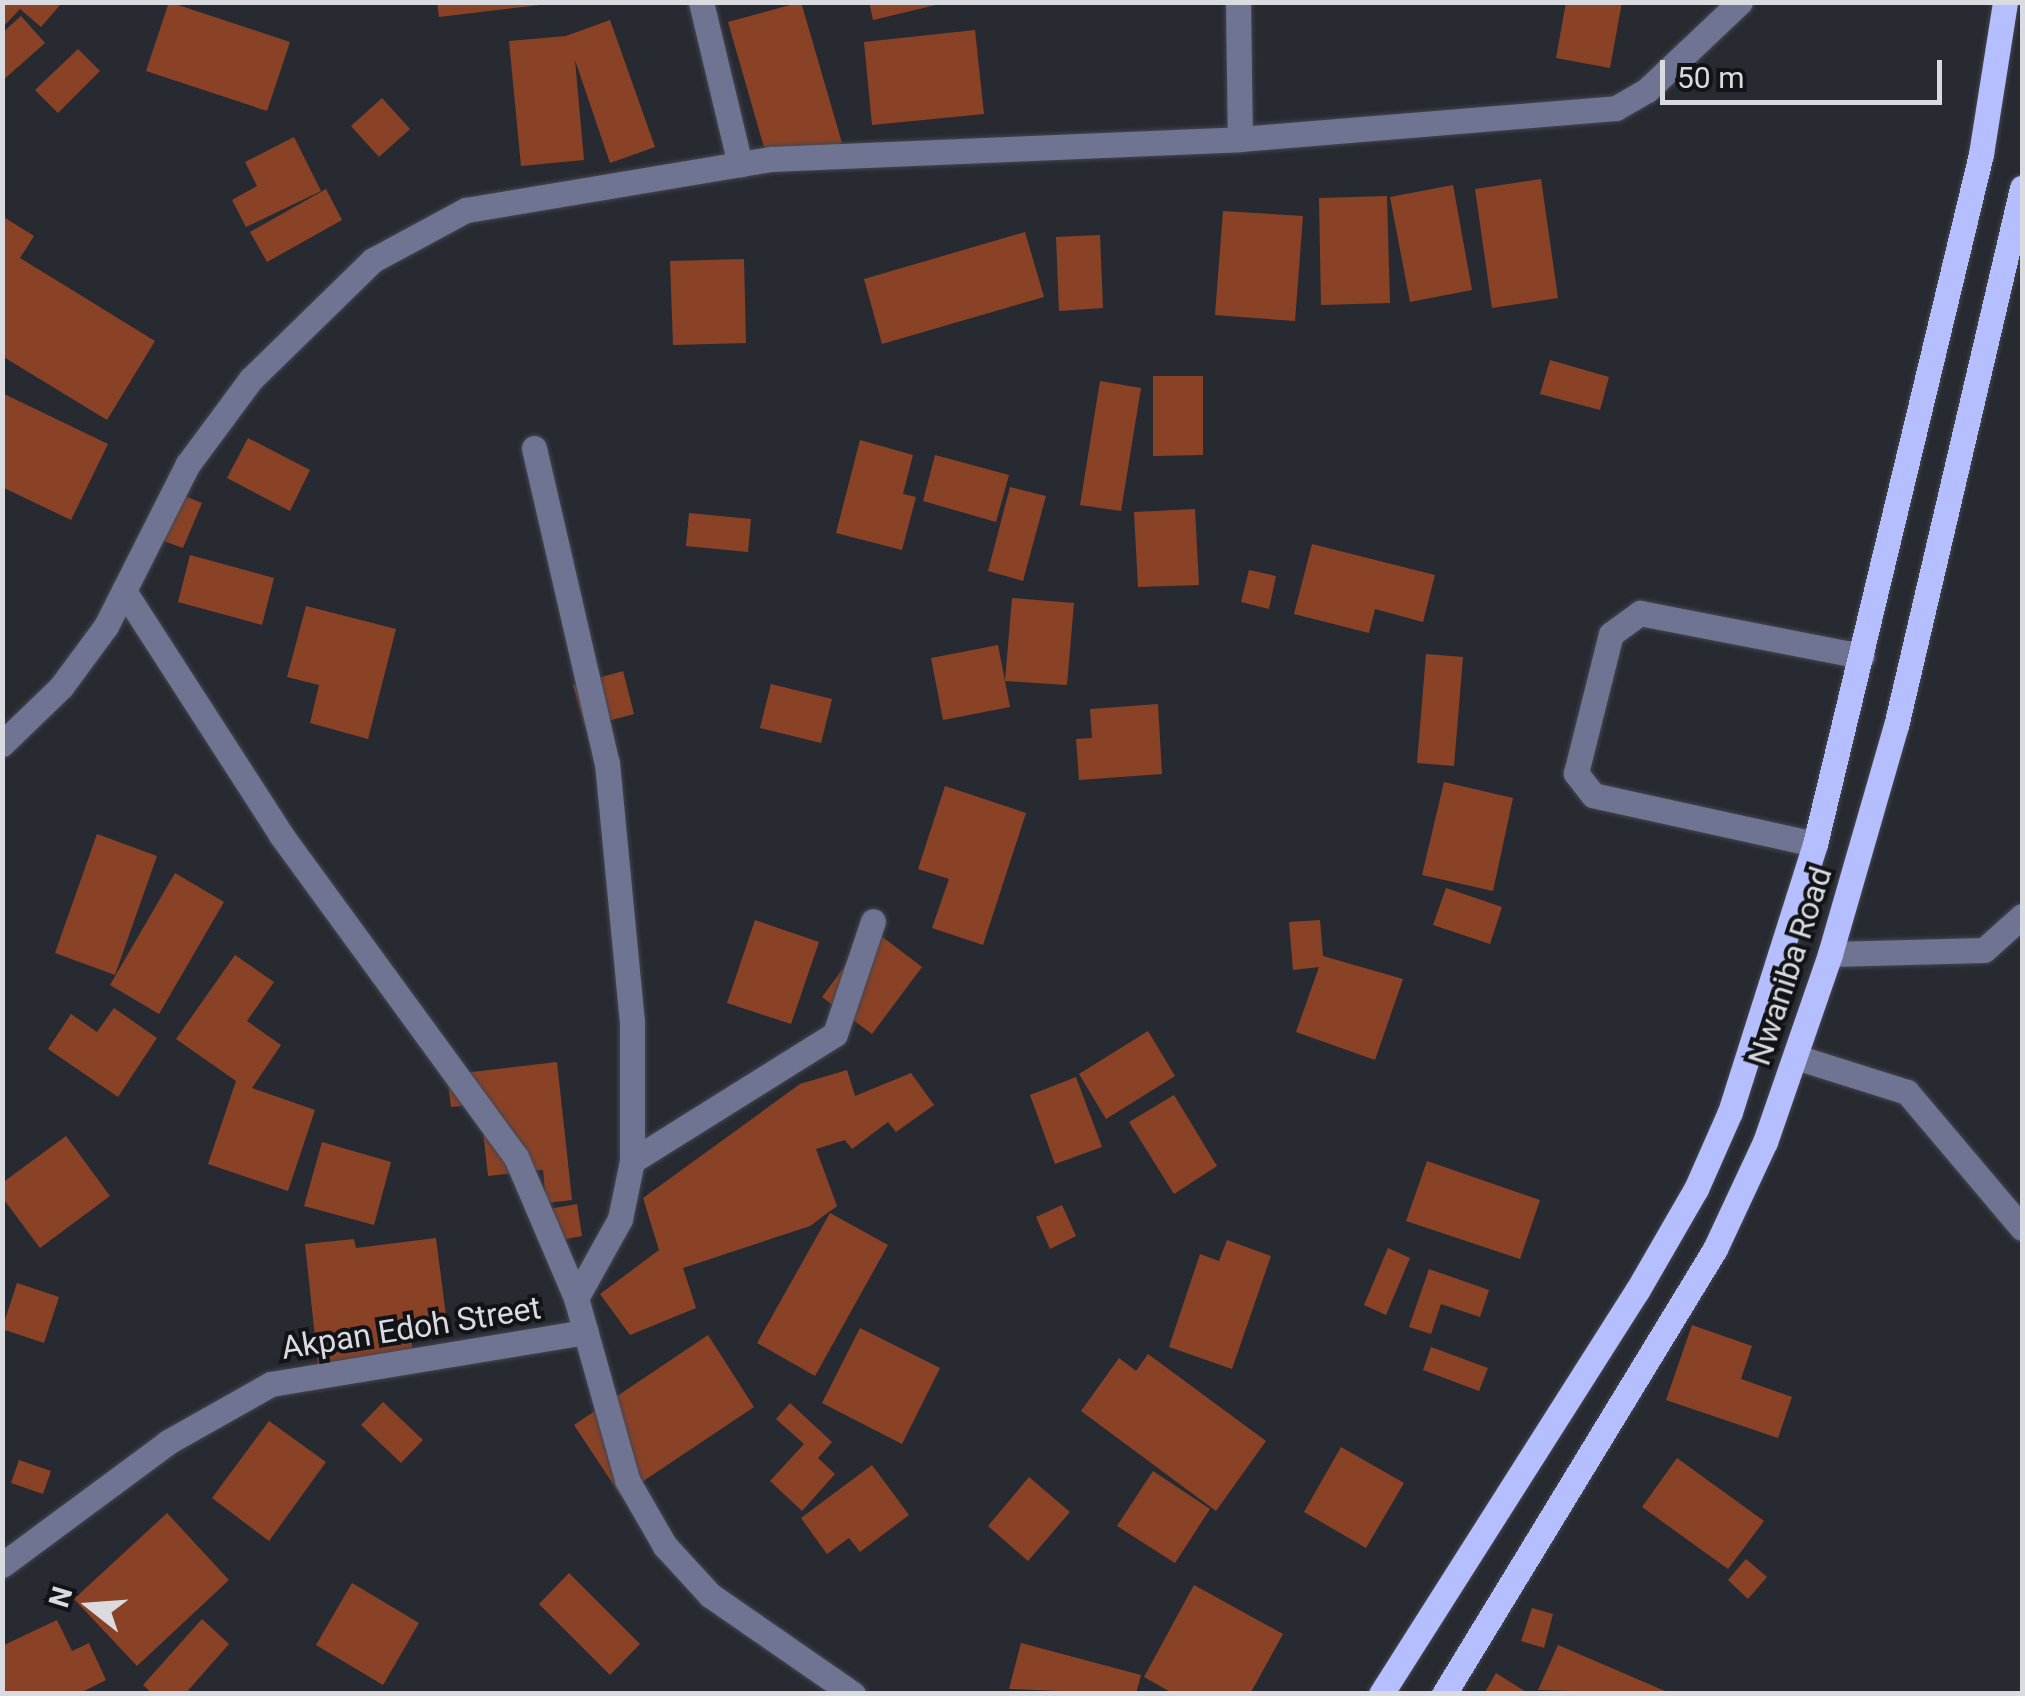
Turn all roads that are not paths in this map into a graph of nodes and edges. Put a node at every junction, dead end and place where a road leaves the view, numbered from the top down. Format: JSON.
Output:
{"nodes":[{"id":1,"x":701,"y":2,"type":"edge"},
{"id":2,"x":1238,"y":2,"type":"edge"},
{"id":3,"x":1740,"y":2,"type":"edge"},
{"id":4,"x":2005,"y":2,"type":"edge"},
{"id":5,"x":1240,"y":139,"type":"junction"},
{"id":6,"x":740,"y":164,"type":"junction"},
{"id":7,"x":2022,"y":188,"type":"edge"},
{"id":8,"x":534,"y":448,"type":"dead end"},
{"id":9,"x":124,"y":590,"type":"junction"},
{"id":10,"x":1862,"y":656,"type":"junction"},
{"id":11,"x":2,"y":744,"type":"edge"},
{"id":12,"x":1815,"y":844,"type":"junction"},
{"id":13,"x":2022,"y":916,"type":"edge"},
{"id":14,"x":873,"y":921,"type":"dead end"},
{"id":15,"x":1830,"y":954,"type":"junction"},
{"id":16,"x":1796,"y":1057,"type":"junction"},
{"id":17,"x":632,"y":1161,"type":"junction"},
{"id":18,"x":2022,"y":1228,"type":"edge"},
{"id":19,"x":576,"y":1298,"type":"junction"},
{"id":20,"x":586,"y":1332,"type":"junction"},
{"id":21,"x":2,"y":1565,"type":"edge"},
{"id":22,"x":853,"y":1694,"type":"edge"},
{"id":23,"x":1381,"y":1694,"type":"edge"},
{"id":24,"x":1444,"y":1694,"type":"edge"}],
"edges":[{"from":1,"to":6,"type":"street"},
{"from":2,"to":5,"type":"street"},
{"from":3,"to":5,"type":"street"},
{"from":4,"to":10,"type":"main road"},
{"from":5,"to":6,"type":"street"},
{"from":6,"to":9,"type":"street"},
{"from":7,"to":15,"type":"main road","name":"Nwaniba Road"},
{"from":8,"to":17,"type":"street"},
{"from":9,"to":11,"type":"street"},
{"from":9,"to":19,"type":"street"},
{"from":10,"to":12,"type":"main road"},
{"from":10,"to":12,"type":"street"},
{"from":12,"to":23,"type":"main road"},
{"from":13,"to":15,"type":"street"},
{"from":14,"to":17,"type":"street"},
{"from":15,"to":16,"type":"main road","name":"Nwaniba Road"},
{"from":16,"to":18,"type":"street"},
{"from":16,"to":24,"type":"main road","name":"Nwaniba Road"},
{"from":17,"to":19,"type":"street"},
{"from":19,"to":20,"type":"street"},
{"from":20,"to":21,"type":"street","name":"Akpan Edoh Street"},
{"from":20,"to":22,"type":"street"}]}
